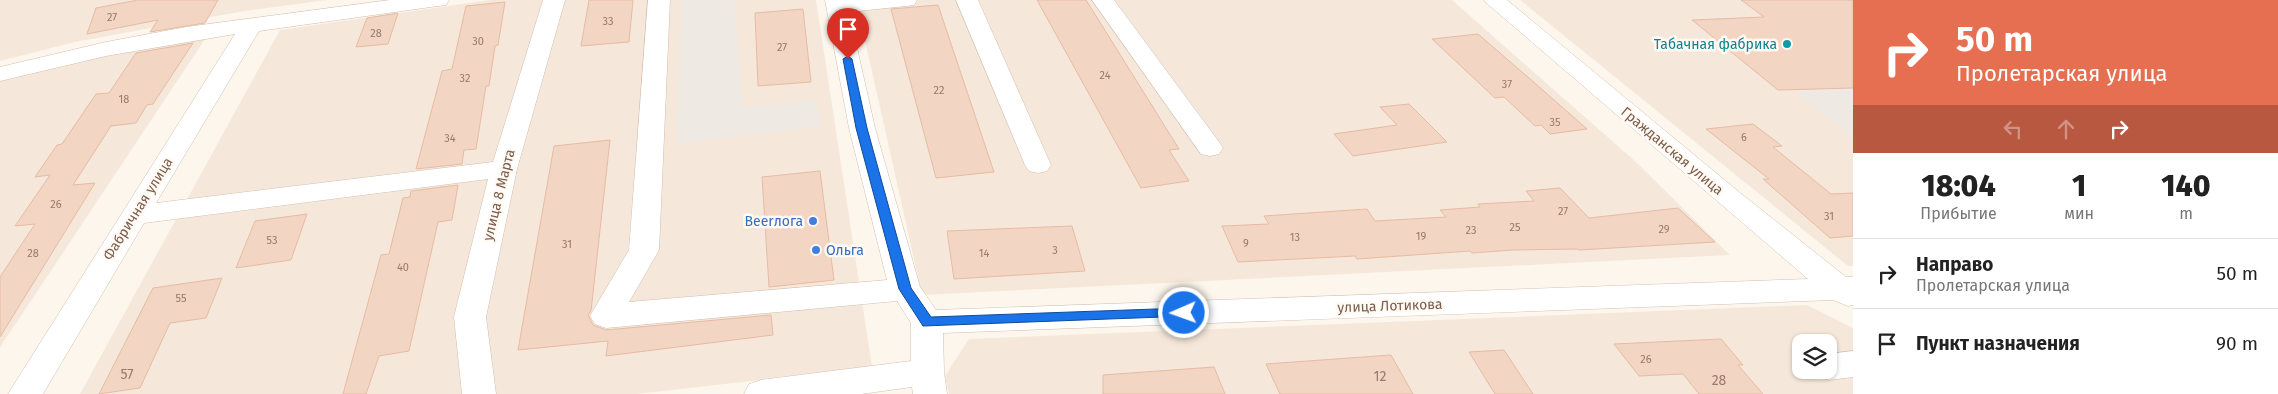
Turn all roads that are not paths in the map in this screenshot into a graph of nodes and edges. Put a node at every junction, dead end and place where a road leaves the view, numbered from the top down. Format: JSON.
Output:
{"nodes":[{"id":1,"x":438,"y":0,"type":"edge"},
{"id":2,"x":554,"y":0,"type":"edge"},
{"id":3,"x":659,"y":0,"type":"edge"},
{"id":4,"x":906,"y":0,"type":"edge"},
{"id":5,"x":967,"y":0,"type":"edge"},
{"id":6,"x":1103,"y":0,"type":"edge"},
{"id":7,"x":1494,"y":0,"type":"edge"},
{"id":8,"x":837,"y":3,"type":"edge"},
{"id":9,"x":252,"y":24,"type":"junction"},
{"id":10,"x":0,"y":74,"type":"edge"},
{"id":11,"x":1210,"y":148,"type":"dead end"},
{"id":12,"x":1038,"y":165,"type":"dead end"},
{"id":13,"x":504,"y":169,"type":"junction"},
{"id":14,"x":134,"y":215,"type":"junction"},
{"id":15,"x":905,"y":289,"type":"junction"},
{"id":16,"x":1849,"y":292,"type":"edge"},
{"id":17,"x":928,"y":322,"type":"junction"},
{"id":18,"x":1853,"y":364,"type":"edge"},
{"id":19,"x":1837,"y":366,"type":"edge"},
{"id":20,"x":929,"y":383,"type":"edge"},
{"id":21,"x":25,"y":394,"type":"edge"},
{"id":22,"x":479,"y":394,"type":"edge"},
{"id":23,"x":761,"y":394,"type":"edge"}],
"edges":[{"from":1,"to":9,"type":"street"},
{"from":2,"to":13,"type":"street","name":"улица 8 Марта"},
{"from":3,"to":15,"type":"street"},
{"from":4,"to":8,"type":"street"},
{"from":5,"to":12,"type":"street"},
{"from":6,"to":11,"type":"street"},
{"from":7,"to":16,"type":"street","name":"Гражданская улица"},
{"from":8,"to":15,"type":"street"},
{"from":9,"to":10,"type":"street"},
{"from":9,"to":14,"type":"street","name":"Фабричная улица"},
{"from":13,"to":14,"type":"street"},
{"from":13,"to":22,"type":"street","name":"улица 8 Марта"},
{"from":14,"to":21,"type":"street","name":"Фабричная улица"},
{"from":15,"to":17,"type":"street"},
{"from":16,"to":17,"type":"street","name":"улица Лотикова"},
{"from":17,"to":20,"type":"street"},
{"from":18,"to":19,"type":"street"},
{"from":20,"to":23,"type":"street"}]}
